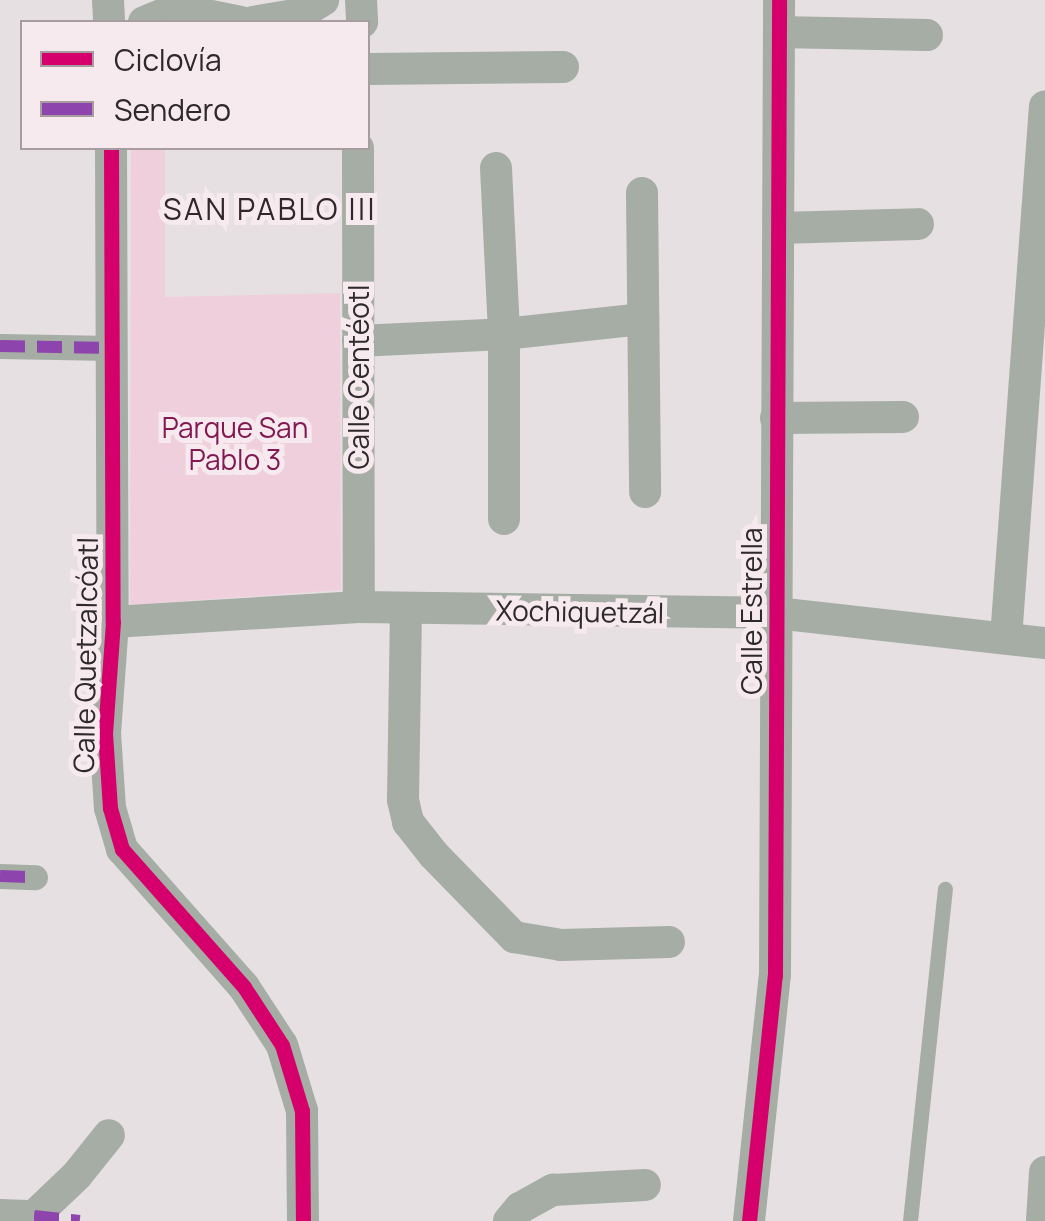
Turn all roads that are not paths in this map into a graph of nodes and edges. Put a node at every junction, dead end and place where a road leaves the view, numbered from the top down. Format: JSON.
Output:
{"nodes":[{"id":1,"x":220,"y":0,"type":"edge"},
{"id":2,"x":323,"y":0,"type":"edge"},
{"id":3,"x":779,"y":16,"type":"edge"},
{"id":4,"x":150,"y":20,"type":"edge"},
{"id":5,"x":232,"y":20,"type":"edge"},
{"id":6,"x":241,"y":20,"type":"edge"},
{"id":7,"x":266,"y":20,"type":"edge"},
{"id":8,"x":927,"y":35,"type":"dead end"},
{"id":9,"x":563,"y":67,"type":"dead end"},
{"id":10,"x":370,"y":69,"type":"edge"},
{"id":11,"x":1045,"y":106,"type":"edge"},
{"id":12,"x":111,"y":150,"type":"edge"},
{"id":13,"x":357,"y":150,"type":"edge"},
{"id":14,"x":496,"y":168,"type":"dead end"},
{"id":15,"x":642,"y":193,"type":"dead end"},
{"id":16,"x":918,"y":224,"type":"dead end"},
{"id":17,"x":779,"y":228,"type":"junction"},
{"id":18,"x":643,"y":319,"type":"junction"},
{"id":19,"x":504,"y":334,"type":"junction"},
{"id":20,"x":358,"y":341,"type":"junction"},
{"id":21,"x":0,"y":346,"type":"edge"},
{"id":22,"x":112,"y":348,"type":"junction"},
{"id":23,"x":776,"y":418,"type":"junction"},
{"id":24,"x":903,"y":418,"type":"dead end"},
{"id":25,"x":645,"y":492,"type":"dead end"},
{"id":26,"x":504,"y":519,"type":"dead end"},
{"id":27,"x":359,"y":606,"type":"junction"},
{"id":28,"x":406,"y":609,"type":"junction"},
{"id":29,"x":776,"y":613,"type":"junction"},
{"id":30,"x":113,"y":622,"type":"junction"},
{"id":31,"x":1006,"y":638,"type":"junction"},
{"id":32,"x":1045,"y":643,"type":"edge"},
{"id":33,"x":0,"y":876,"type":"edge"},
{"id":34,"x":36,"y":877,"type":"dead end"},
{"id":35,"x":946,"y":889,"type":"dead end"},
{"id":36,"x":668,"y":942,"type":"dead end"},
{"id":37,"x":110,"y":1135,"type":"dead end"},
{"id":38,"x":1045,"y":1172,"type":"edge"},
{"id":39,"x":645,"y":1184,"type":"dead end"},
{"id":40,"x":0,"y":1214,"type":"edge"},
{"id":41,"x":303,"y":1221,"type":"edge"},
{"id":42,"x":508,"y":1221,"type":"edge"},
{"id":43,"x":750,"y":1221,"type":"edge"},
{"id":44,"x":910,"y":1221,"type":"edge"},
{"id":45,"x":1042,"y":1221,"type":"edge"}],
"edges":[{"from":1,"to":6,"type":"street"},
{"from":2,"to":7,"type":"street"},
{"from":3,"to":8,"type":"street"},
{"from":3,"to":17,"type":"street","name":"Calle Estrella"},
{"from":4,"to":5,"type":"street"},
{"from":9,"to":10,"type":"street"},
{"from":11,"to":31,"type":"street"},
{"from":12,"to":22,"type":"street","name":"Calle Quetzalcóatl"},
{"from":13,"to":20,"type":"street","name":"Calle Centéotl"},
{"from":14,"to":19,"type":"street"},
{"from":15,"to":18,"type":"street"},
{"from":16,"to":17,"type":"street"},
{"from":17,"to":23,"type":"street","name":"Calle Estrella"},
{"from":18,"to":19,"type":"street"},
{"from":18,"to":25,"type":"street"},
{"from":19,"to":20,"type":"street"},
{"from":19,"to":26,"type":"street"},
{"from":20,"to":27,"type":"street","name":"Calle Centéotl"},
{"from":21,"to":22,"type":"street"},
{"from":22,"to":30,"type":"street","name":"Calle Quetzalcóatl"},
{"from":23,"to":24,"type":"street"},
{"from":23,"to":29,"type":"street","name":"Calle Estrella"},
{"from":27,"to":28,"type":"street","name":"Xochiquetzál"},
{"from":27,"to":30,"type":"street","name":"Xochiquetzál"},
{"from":28,"to":29,"type":"street","name":"Xochiquetzál"},
{"from":28,"to":36,"type":"street"},
{"from":29,"to":31,"type":"street","name":"Xochiquetzál"},
{"from":29,"to":43,"type":"street","name":"Calle Estrella"},
{"from":30,"to":41,"type":"street","name":"Calle Quetzalcóatl"},
{"from":31,"to":32,"type":"street","name":"Xochiquetzál"},
{"from":33,"to":34,"type":"street"},
{"from":35,"to":44,"type":"lane"},
{"from":37,"to":40,"type":"street"},
{"from":38,"to":45,"type":"street"},
{"from":39,"to":42,"type":"street"}]}
